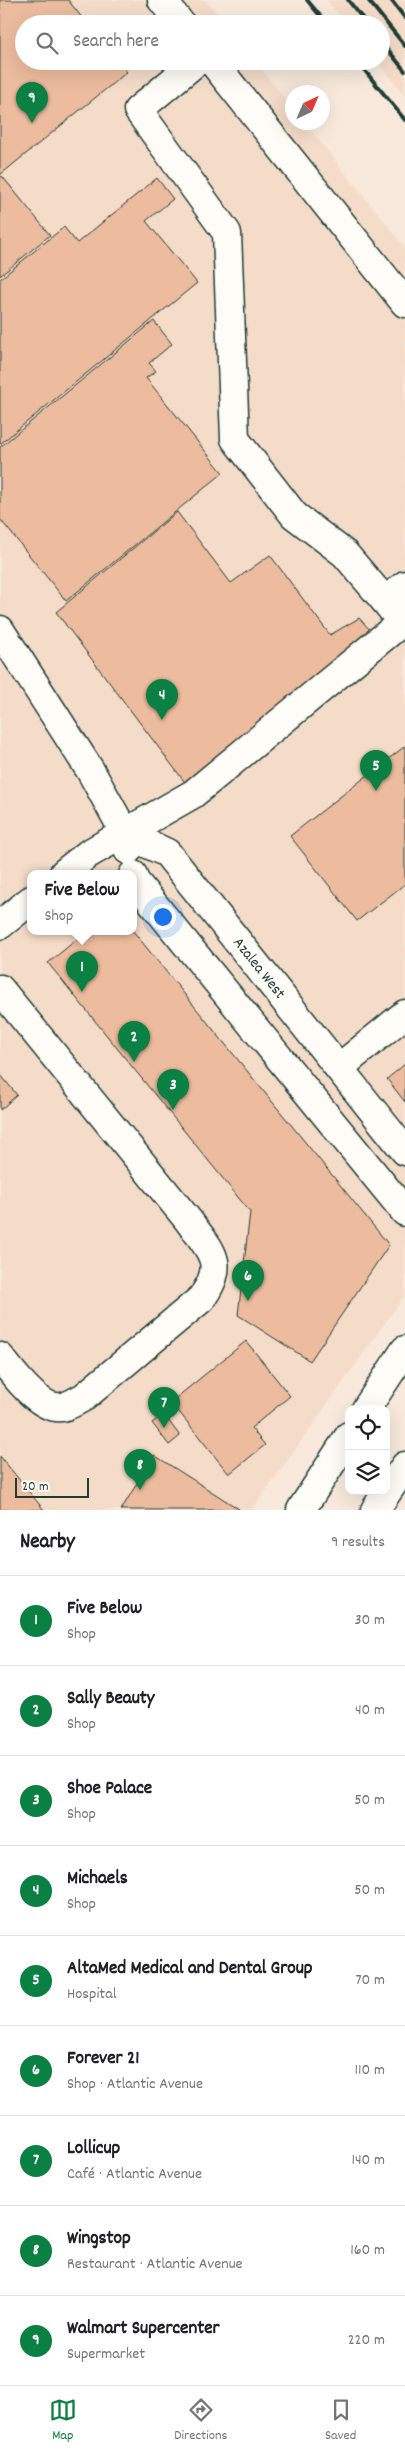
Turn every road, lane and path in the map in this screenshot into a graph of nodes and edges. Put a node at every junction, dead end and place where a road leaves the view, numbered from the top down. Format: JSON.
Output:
{"nodes":[{"id":1,"x":162,"y":0,"type":"edge"},
{"id":2,"x":174,"y":15,"type":"edge"},
{"id":3,"x":186,"y":70,"type":"edge"},
{"id":4,"x":219,"y":70,"type":"edge"},
{"id":5,"x":405,"y":303,"type":"edge"},
{"id":6,"x":395,"y":593,"type":"edge"},
{"id":7,"x":404,"y":624,"type":"edge"},
{"id":8,"x":0,"y":630,"type":"edge"},
{"id":9,"x":125,"y":833,"type":"junction"},
{"id":10,"x":68,"y":870,"type":"edge"},
{"id":11,"x":132,"y":870,"type":"edge"},
{"id":12,"x":137,"y":884,"type":"edge"},
{"id":13,"x":27,"y":903,"type":"edge"},
{"id":14,"x":0,"y":925,"type":"edge"},
{"id":15,"x":0,"y":989,"type":"edge"},
{"id":16,"x":405,"y":1014,"type":"edge"},
{"id":17,"x":339,"y":1068,"type":"junction"},
{"id":18,"x":405,"y":1151,"type":"edge"},
{"id":19,"x":405,"y":1212,"type":"edge"},
{"id":20,"x":405,"y":1350,"type":"edge"},
{"id":21,"x":0,"y":1357,"type":"edge"},
{"id":22,"x":369,"y":1405,"type":"edge"},
{"id":23,"x":345,"y":1442,"type":"edge"},
{"id":24,"x":405,"y":1466,"type":"edge"},
{"id":25,"x":301,"y":1510,"type":"edge"},
{"id":26,"x":375,"y":1510,"type":"edge"}],
"edges":[{"from":1,"to":2,"type":"main road"},
{"from":3,"to":6,"type":"main road"},
{"from":4,"to":5,"type":"main road"},
{"from":6,"to":7,"type":"main road"},
{"from":7,"to":9,"type":"main road"},
{"from":8,"to":9,"type":"main road"},
{"from":9,"to":10,"type":"main road"},
{"from":9,"to":11,"type":"main road"},
{"from":9,"to":17,"type":"main road","name":"Azalea West"},
{"from":12,"to":19,"type":"main road"},
{"from":13,"to":14,"type":"main road"},
{"from":15,"to":21,"type":"main road"},
{"from":16,"to":17,"type":"main road"},
{"from":17,"to":18,"type":"main road","name":"Azalea West"},
{"from":20,"to":22,"type":"main road"},
{"from":23,"to":25,"type":"main road"},
{"from":24,"to":26,"type":"main road"}]}
